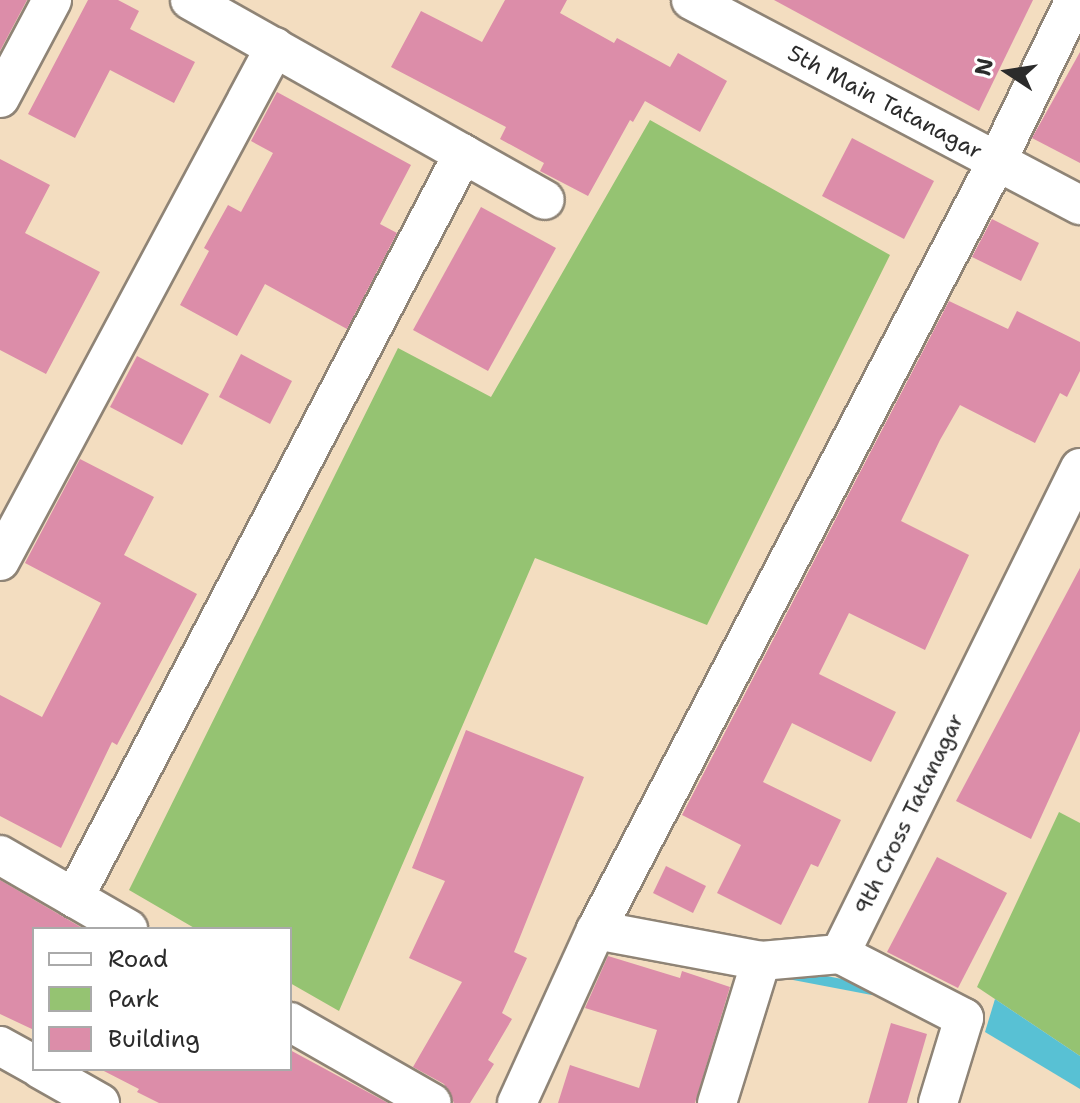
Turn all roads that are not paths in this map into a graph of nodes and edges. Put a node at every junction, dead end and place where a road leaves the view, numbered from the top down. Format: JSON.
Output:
{"nodes":[{"id":1,"x":52,"y":0,"type":"edge"},
{"id":2,"x":190,"y":0,"type":"edge"},
{"id":3,"x":691,"y":0,"type":"edge"},
{"id":4,"x":1075,"y":0,"type":"edge"},
{"id":5,"x":275,"y":47,"type":"junction"},
{"id":6,"x":0,"y":98,"type":"edge"},
{"id":7,"x":463,"y":154,"type":"junction"},
{"id":8,"x":997,"y":161,"type":"junction"},
{"id":9,"x":545,"y":200,"type":"dead end"},
{"id":10,"x":1080,"y":205,"type":"edge"},
{"id":11,"x":1080,"y":468,"type":"edge"},
{"id":12,"x":0,"y":561,"type":"edge"},
{"id":13,"x":0,"y":855,"type":"edge"},
{"id":14,"x":74,"y":898,"type":"junction"},
{"id":15,"x":125,"y":927,"type":"edge"},
{"id":16,"x":596,"y":930,"type":"junction"},
{"id":17,"x":840,"y":954,"type":"junction"},
{"id":18,"x":761,"y":961,"type":"junction"},
{"id":19,"x":292,"y":1023,"type":"edge"},
{"id":20,"x":0,"y":1046,"type":"edge"},
{"id":21,"x":32,"y":1064,"type":"edge"},
{"id":22,"x":44,"y":1071,"type":"edge"},
{"id":23,"x":100,"y":1103,"type":"edge"},
{"id":24,"x":432,"y":1103,"type":"edge"},
{"id":25,"x":517,"y":1103,"type":"edge"},
{"id":26,"x":717,"y":1103,"type":"edge"},
{"id":27,"x":938,"y":1103,"type":"edge"}],
"edges":[{"from":1,"to":6,"type":"street"},
{"from":2,"to":5,"type":"street"},
{"from":3,"to":8,"type":"street","name":"5th Main Tatanagar"},
{"from":4,"to":8,"type":"street"},
{"from":5,"to":7,"type":"street"},
{"from":5,"to":12,"type":"street"},
{"from":7,"to":9,"type":"street"},
{"from":7,"to":14,"type":"street"},
{"from":8,"to":10,"type":"street","name":"5th Main Tatanagar"},
{"from":8,"to":16,"type":"street"},
{"from":11,"to":17,"type":"street","name":"9th Cross Tatanagar"},
{"from":13,"to":14,"type":"street"},
{"from":14,"to":15,"type":"street"},
{"from":16,"to":18,"type":"street"},
{"from":16,"to":25,"type":"street"},
{"from":17,"to":18,"type":"street"},
{"from":17,"to":27,"type":"street"},
{"from":18,"to":26,"type":"street"},
{"from":19,"to":24,"type":"street"},
{"from":20,"to":21,"type":"street"},
{"from":22,"to":23,"type":"street"}]}
